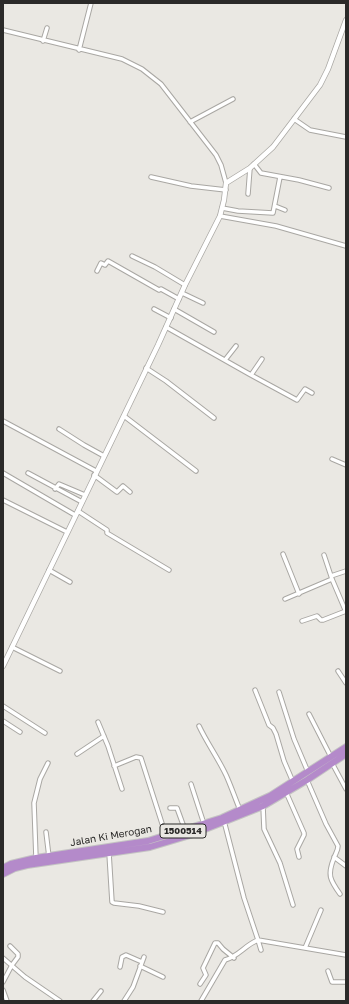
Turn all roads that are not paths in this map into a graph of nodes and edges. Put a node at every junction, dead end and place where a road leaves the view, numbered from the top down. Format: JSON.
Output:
{"nodes":[{"id":1,"x":91,"y":3,"type":"edge"},
{"id":2,"x":346,"y":20,"type":"edge"},
{"id":3,"x":47,"y":28,"type":"dead end"},
{"id":4,"x":3,"y":30,"type":"edge"},
{"id":5,"x":43,"y":41,"type":"junction"},
{"id":6,"x":79,"y":50,"type":"junction"},
{"id":7,"x":233,"y":99,"type":"dead end"},
{"id":8,"x":294,"y":120,"type":"junction"},
{"id":9,"x":190,"y":122,"type":"junction"},
{"id":10,"x":346,"y":137,"type":"edge"},
{"id":11,"x":254,"y":164,"type":"junction"},
{"id":12,"x":250,"y":168,"type":"junction"},
{"id":13,"x":151,"y":177,"type":"dead end"},
{"id":14,"x":280,"y":177,"type":"junction"},
{"id":15,"x":226,"y":183,"type":"junction"},
{"id":16,"x":329,"y":188,"type":"dead end"},
{"id":17,"x":226,"y":190,"type":"junction"},
{"id":18,"x":248,"y":194,"type":"dead end"},
{"id":19,"x":275,"y":206,"type":"junction"},
{"id":20,"x":222,"y":208,"type":"junction"},
{"id":21,"x":285,"y":210,"type":"dead end"},
{"id":22,"x":220,"y":216,"type":"junction"},
{"id":23,"x":346,"y":246,"type":"edge"},
{"id":24,"x":132,"y":256,"type":"dead end"},
{"id":25,"x":97,"y":271,"type":"dead end"},
{"id":26,"x":185,"y":285,"type":"junction"},
{"id":27,"x":182,"y":292,"type":"junction"},
{"id":28,"x":179,"y":300,"type":"junction"},
{"id":29,"x":203,"y":303,"type":"dead end"},
{"id":30,"x":154,"y":309,"type":"dead end"},
{"id":31,"x":174,"y":310,"type":"junction"},
{"id":32,"x":171,"y":318,"type":"junction"},
{"id":33,"x":166,"y":327,"type":"junction"},
{"id":34,"x":214,"y":332,"type":"dead end"},
{"id":35,"x":236,"y":346,"type":"dead end"},
{"id":36,"x":262,"y":359,"type":"dead end"},
{"id":37,"x":225,"y":360,"type":"junction"},
{"id":38,"x":146,"y":368,"type":"junction"},
{"id":39,"x":250,"y":375,"type":"junction"},
{"id":40,"x":312,"y":393,"type":"dead end"},
{"id":41,"x":124,"y":416,"type":"junction"},
{"id":42,"x":214,"y":418,"type":"dead end"},
{"id":43,"x":3,"y":421,"type":"edge"},
{"id":44,"x":59,"y":429,"type":"dead end"},
{"id":45,"x":104,"y":456,"type":"junction"},
{"id":46,"x":332,"y":459,"type":"dead end"},
{"id":47,"x":346,"y":466,"type":"edge"},
{"id":48,"x":196,"y":471,"type":"dead end"},
{"id":49,"x":3,"y":473,"type":"edge"},
{"id":50,"x":28,"y":473,"type":"dead end"},
{"id":51,"x":95,"y":473,"type":"junction"},
{"id":52,"x":55,"y":489,"type":"junction"},
{"id":53,"x":130,"y":492,"type":"dead end"},
{"id":54,"x":85,"y":495,"type":"junction"},
{"id":55,"x":3,"y":500,"type":"edge"},
{"id":56,"x":82,"y":502,"type":"junction"},
{"id":57,"x":76,"y":513,"type":"junction"},
{"id":58,"x":67,"y":532,"type":"junction"},
{"id":59,"x":283,"y":554,"type":"dead end"},
{"id":60,"x":324,"y":555,"type":"dead end"},
{"id":61,"x":49,"y":570,"type":"junction"},
{"id":62,"x":169,"y":570,"type":"dead end"},
{"id":63,"x":346,"y":571,"type":"edge"},
{"id":64,"x":331,"y":578,"type":"junction"},
{"id":65,"x":70,"y":582,"type":"dead end"},
{"id":66,"x":299,"y":594,"type":"junction"},
{"id":67,"x":285,"y":599,"type":"dead end"},
{"id":68,"x":346,"y":611,"type":"edge"},
{"id":69,"x":302,"y":621,"type":"dead end"},
{"id":70,"x":12,"y":648,"type":"junction"},
{"id":71,"x":3,"y":653,"type":"edge"},
{"id":72,"x":8,"y":656,"type":"junction"},
{"id":73,"x":3,"y":666,"type":"edge"},
{"id":74,"x":60,"y":671,"type":"dead end"},
{"id":75,"x":338,"y":671,"type":"dead end"},
{"id":76,"x":346,"y":683,"type":"edge"},
{"id":77,"x":255,"y":690,"type":"dead end"},
{"id":78,"x":279,"y":692,"type":"dead end"},
{"id":79,"x":3,"y":706,"type":"edge"},
{"id":80,"x":309,"y":714,"type":"dead end"},
{"id":81,"x":3,"y":721,"type":"edge"},
{"id":82,"x":98,"y":722,"type":"dead end"},
{"id":83,"x":199,"y":726,"type":"dead end"},
{"id":84,"x":20,"y":732,"type":"dead end"},
{"id":85,"x":45,"y":733,"type":"dead end"},
{"id":86,"x":104,"y":736,"type":"junction"},
{"id":87,"x":346,"y":747,"type":"edge"},
{"id":88,"x":77,"y":754,"type":"dead end"},
{"id":89,"x":346,"y":754,"type":"edge"},
{"id":90,"x":331,"y":760,"type":"junction"},
{"id":91,"x":48,"y":763,"type":"dead end"},
{"id":92,"x":114,"y":766,"type":"junction"},
{"id":93,"x":308,"y":772,"type":"junction"},
{"id":94,"x":307,"y":780,"type":"junction"},
{"id":95,"x":292,"y":782,"type":"junction"},
{"id":96,"x":191,"y":784,"type":"dead end"},
{"id":97,"x":122,"y":789,"type":"dead end"},
{"id":98,"x":346,"y":789,"type":"edge"},
{"id":99,"x":286,"y":792,"type":"junction"},
{"id":100,"x":263,"y":806,"type":"junction"},
{"id":101,"x":170,"y":808,"type":"dead end"},
{"id":102,"x":240,"y":810,"type":"junction"},
{"id":103,"x":224,"y":821,"type":"junction"},
{"id":104,"x":204,"y":824,"type":"junction"},
{"id":105,"x":185,"y":830,"type":"junction"},
{"id":106,"x":46,"y":832,"type":"dead end"},
{"id":107,"x":166,"y":836,"type":"junction"},
{"id":108,"x":135,"y":847,"type":"junction"},
{"id":109,"x":109,"y":853,"type":"junction"},
{"id":110,"x":49,"y":856,"type":"junction"},
{"id":111,"x":299,"y":857,"type":"dead end"},
{"id":112,"x":334,"y":857,"type":"junction"},
{"id":113,"x":36,"y":858,"type":"junction"},
{"id":114,"x":346,"y":866,"type":"edge"},
{"id":115,"x":3,"y":868,"type":"edge"},
{"id":116,"x":3,"y":874,"type":"edge"},
{"id":117,"x":340,"y":894,"type":"dead end"},
{"id":118,"x":293,"y":905,"type":"dead end"},
{"id":119,"x":321,"y":910,"type":"dead end"},
{"id":120,"x":163,"y":912,"type":"dead end"},
{"id":121,"x":258,"y":940,"type":"junction"},
{"id":122,"x":10,"y":946,"type":"dead end"},
{"id":123,"x":304,"y":948,"type":"junction"},
{"id":124,"x":261,"y":950,"type":"dead end"},
{"id":125,"x":346,"y":955,"type":"edge"},
{"id":126,"x":144,"y":956,"type":"dead end"},
{"id":127,"x":3,"y":958,"type":"edge"},
{"id":128,"x":234,"y":958,"type":"junction"},
{"id":129,"x":141,"y":964,"type":"junction"},
{"id":130,"x":12,"y":965,"type":"junction"},
{"id":131,"x":120,"y":967,"type":"dead end"},
{"id":132,"x":328,"y":971,"type":"dead end"},
{"id":133,"x":163,"y":977,"type":"dead end"},
{"id":134,"x":3,"y":982,"type":"edge"},
{"id":135,"x":346,"y":982,"type":"edge"},
{"id":136,"x":200,"y":984,"type":"dead end"},
{"id":137,"x":3,"y":990,"type":"edge"},
{"id":138,"x":101,"y":991,"type":"dead end"},
{"id":139,"x":7,"y":1001,"type":"edge"},
{"id":140,"x":60,"y":1001,"type":"edge"},
{"id":141,"x":93,"y":1001,"type":"edge"},
{"id":142,"x":124,"y":1001,"type":"edge"},
{"id":143,"x":201,"y":1001,"type":"edge"}],
"edges":[{"from":1,"to":6,"type":"street"},
{"from":2,"to":8,"type":"street"},
{"from":3,"to":5,"type":"street"},
{"from":4,"to":5,"type":"street"},
{"from":5,"to":6,"type":"street"},
{"from":6,"to":9,"type":"street"},
{"from":7,"to":9,"type":"street"},
{"from":8,"to":10,"type":"street"},
{"from":8,"to":11,"type":"street"},
{"from":9,"to":15,"type":"street"},
{"from":11,"to":12,"type":"street"},
{"from":11,"to":14,"type":"street"},
{"from":12,"to":15,"type":"street"},
{"from":12,"to":18,"type":"street"},
{"from":13,"to":17,"type":"street"},
{"from":14,"to":16,"type":"street"},
{"from":14,"to":19,"type":"street"},
{"from":15,"to":17,"type":"street"},
{"from":17,"to":20,"type":"street"},
{"from":19,"to":20,"type":"street"},
{"from":19,"to":21,"type":"street"},
{"from":20,"to":22,"type":"street"},
{"from":22,"to":23,"type":"street"},
{"from":22,"to":26,"type":"street"},
{"from":24,"to":26,"type":"street"},
{"from":25,"to":28,"type":"street"},
{"from":26,"to":27,"type":"street"},
{"from":27,"to":28,"type":"street"},
{"from":27,"to":29,"type":"street"},
{"from":28,"to":31,"type":"street"},
{"from":30,"to":32,"type":"street"},
{"from":31,"to":32,"type":"street"},
{"from":31,"to":34,"type":"street"},
{"from":32,"to":33,"type":"street"},
{"from":33,"to":37,"type":"street"},
{"from":33,"to":38,"type":"street"},
{"from":35,"to":37,"type":"street"},
{"from":36,"to":39,"type":"street"},
{"from":37,"to":39,"type":"street"},
{"from":38,"to":41,"type":"street"},
{"from":38,"to":42,"type":"street"},
{"from":39,"to":40,"type":"street"},
{"from":41,"to":45,"type":"street"},
{"from":41,"to":48,"type":"street"},
{"from":43,"to":51,"type":"street"},
{"from":44,"to":45,"type":"street"},
{"from":45,"to":51,"type":"street"},
{"from":46,"to":47,"type":"street"},
{"from":49,"to":57,"type":"street"},
{"from":50,"to":52,"type":"street"},
{"from":51,"to":53,"type":"street"},
{"from":51,"to":54,"type":"street"},
{"from":52,"to":54,"type":"street"},
{"from":52,"to":56,"type":"street"},
{"from":54,"to":56,"type":"street"},
{"from":55,"to":58,"type":"street"},
{"from":56,"to":57,"type":"street"},
{"from":57,"to":58,"type":"street"},
{"from":57,"to":62,"type":"street"},
{"from":58,"to":61,"type":"street"},
{"from":59,"to":66,"type":"street"},
{"from":60,"to":64,"type":"street"},
{"from":61,"to":65,"type":"street"},
{"from":61,"to":70,"type":"street"},
{"from":63,"to":64,"type":"street"},
{"from":64,"to":66,"type":"street"},
{"from":64,"to":68,"type":"street"},
{"from":66,"to":67,"type":"street"},
{"from":68,"to":69,"type":"street"},
{"from":70,"to":72,"type":"street"},
{"from":70,"to":74,"type":"street"},
{"from":71,"to":72,"type":"street"},
{"from":72,"to":73,"type":"street"},
{"from":75,"to":76,"type":"street"},
{"from":77,"to":95,"type":"street"},
{"from":78,"to":93,"type":"street"},
{"from":79,"to":85,"type":"street"},
{"from":80,"to":90,"type":"street"},
{"from":81,"to":84,"type":"street"},
{"from":82,"to":86,"type":"street"},
{"from":83,"to":102,"type":"street"},
{"from":86,"to":88,"type":"street"},
{"from":86,"to":92,"type":"street"},
{"from":87,"to":90,"type":"highway","name":"Jalan Ki Merogan","number":"1500514"},
{"from":89,"to":90,"type":"highway","name":"Jalan Ki Merogan","number":"1500514"},
{"from":90,"to":93,"type":"highway","name":"Jalan Ki Merogan","number":"1500514"},
{"from":90,"to":94,"type":"highway","name":"Jalan Ki Merogan","number":"1500514"},
{"from":90,"to":98,"type":"street"},
{"from":91,"to":113,"type":"street"},
{"from":92,"to":97,"type":"street"},
{"from":92,"to":107,"type":"street"},
{"from":93,"to":95,"type":"highway","name":"Jalan Ki Merogan","number":"1500514"},
{"from":94,"to":99,"type":"highway","name":"Jalan Ki Merogan","number":"1500514"},
{"from":94,"to":112,"type":"street"},
{"from":95,"to":102,"type":"highway","name":"Jalan Ki Merogan","number":"1500514"},
{"from":96,"to":104,"type":"street"},
{"from":99,"to":100,"type":"highway","name":"Jalan Ki Merogan","number":"1500514"},
{"from":99,"to":111,"type":"street"},
{"from":100,"to":103,"type":"highway","name":"Jalan Ki Merogan","number":"1500514"},
{"from":100,"to":118,"type":"street"},
{"from":101,"to":105,"type":"street"},
{"from":102,"to":104,"type":"highway","name":"Jalan Ki Merogan","number":"1500514"},
{"from":103,"to":108,"type":"highway","name":"Jalan Ki Merogan","number":"1500514"},
{"from":103,"to":121,"type":"street"},
{"from":104,"to":105,"type":"highway","name":"Jalan Ki Merogan","number":"1500514"},
{"from":105,"to":107,"type":"highway","name":"Jalan Ki Merogan","number":"1500514"},
{"from":106,"to":110,"type":"street"},
{"from":107,"to":108,"type":"highway","name":"Jalan Ki Merogan","number":"1500514"},
{"from":108,"to":109,"type":"highway","name":"Jalan Ki Merogan","number":"1500514"},
{"from":108,"to":110,"type":"highway","name":"Jalan Ki Merogan","number":"1500514"},
{"from":109,"to":116,"type":"highway","name":"Jalan Ki Merogan","number":"1500514"},
{"from":109,"to":120,"type":"street"},
{"from":110,"to":113,"type":"highway","name":"Jalan Ki Merogan","number":"1500514"},
{"from":112,"to":114,"type":"street"},
{"from":112,"to":117,"type":"street"},
{"from":113,"to":115,"type":"highway","name":"Jalan Ki Merogan","number":"1500514"},
{"from":119,"to":123,"type":"street"},
{"from":121,"to":123,"type":"street"},
{"from":121,"to":124,"type":"street"},
{"from":121,"to":128,"type":"street"},
{"from":122,"to":130,"type":"street"},
{"from":123,"to":125,"type":"street"},
{"from":126,"to":129,"type":"street"},
{"from":127,"to":130,"type":"street"},
{"from":128,"to":136,"type":"street"},
{"from":128,"to":143,"type":"street"},
{"from":129,"to":131,"type":"street"},
{"from":129,"to":133,"type":"street"},
{"from":129,"to":142,"type":"street"},
{"from":130,"to":134,"type":"street"},
{"from":130,"to":140,"type":"street"},
{"from":132,"to":135,"type":"street"},
{"from":137,"to":139,"type":"street"},
{"from":138,"to":141,"type":"street"}]}
